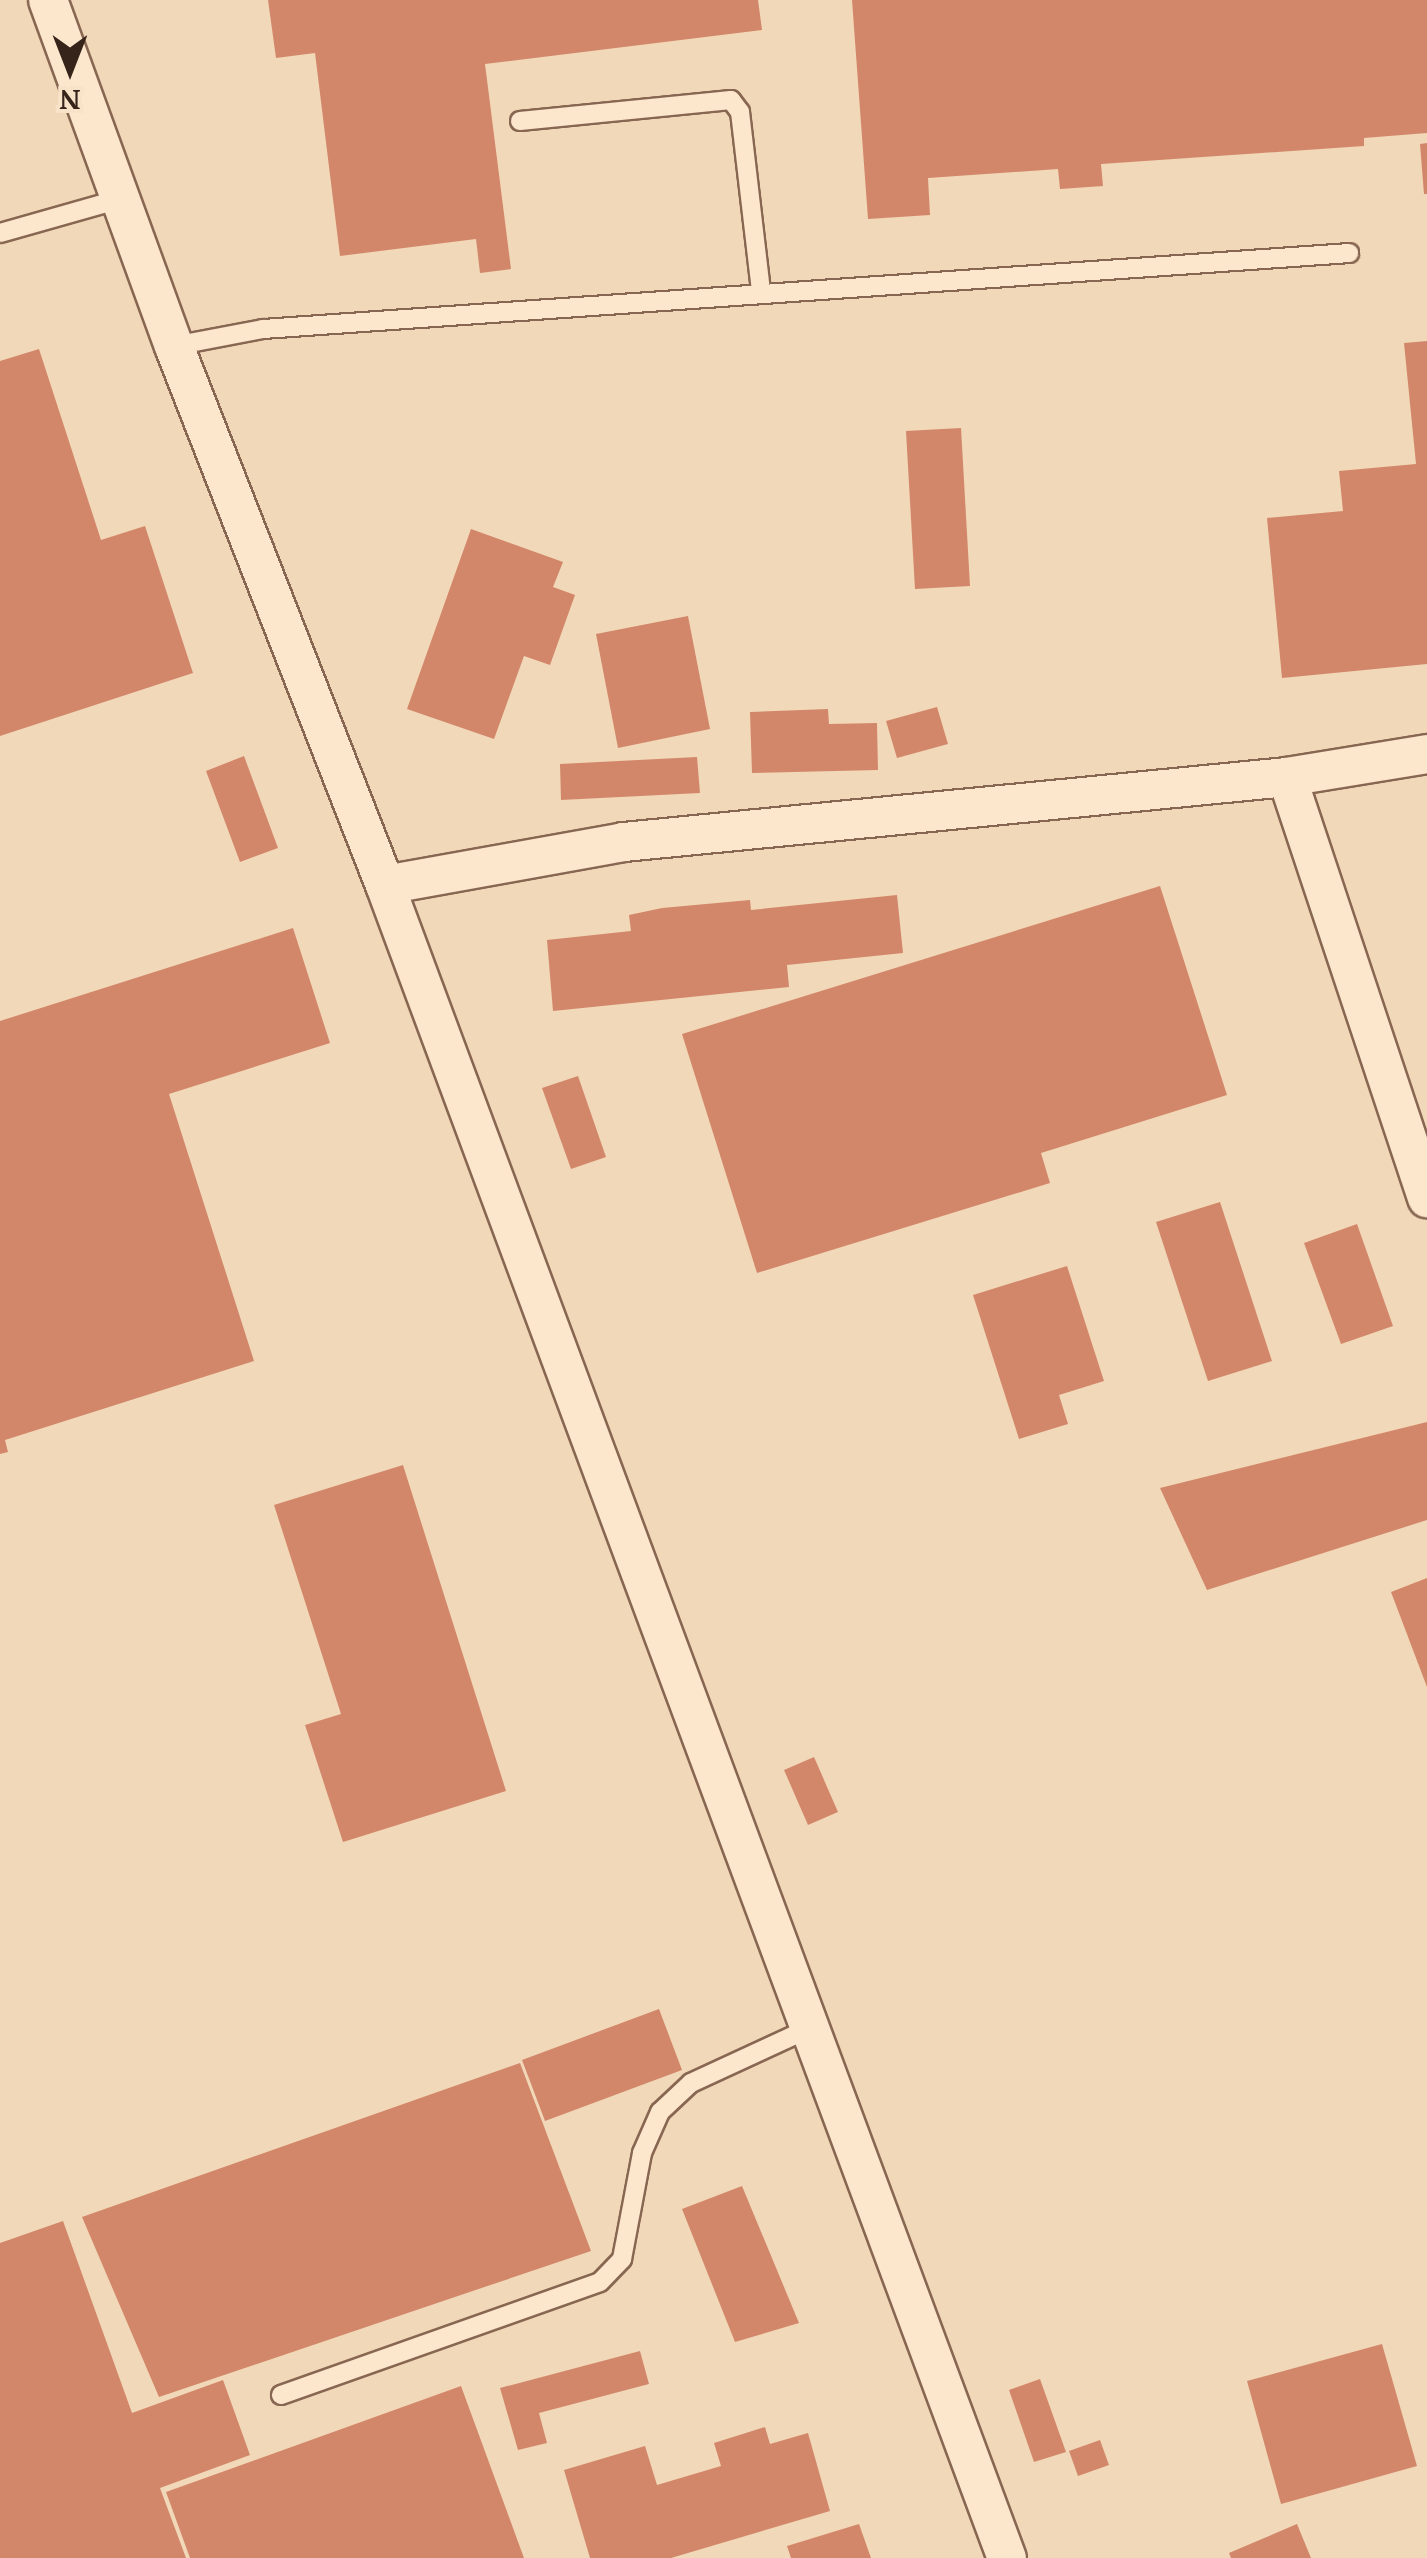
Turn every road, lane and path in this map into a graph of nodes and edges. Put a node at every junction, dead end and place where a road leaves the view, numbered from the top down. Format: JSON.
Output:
{"nodes":[{"id":1,"x":48,"y":0,"type":"edge"},
{"id":2,"x":520,"y":121,"type":"dead end"},
{"id":3,"x":120,"y":199,"type":"junction"},
{"id":4,"x":0,"y":233,"type":"edge"},
{"id":5,"x":1349,"y":254,"type":"dead end"},
{"id":6,"x":761,"y":291,"type":"junction"},
{"id":7,"x":174,"y":346,"type":"junction"},
{"id":8,"x":1427,"y":754,"type":"edge"},
{"id":9,"x":1286,"y":777,"type":"junction"},
{"id":10,"x":385,"y":885,"type":"junction"},
{"id":11,"x":1427,"y":1198,"type":"edge"},
{"id":12,"x":810,"y":2028,"type":"junction"},
{"id":13,"x":281,"y":2395,"type":"dead end"},
{"id":14,"x":1006,"y":2558,"type":"edge"}],
"edges":[{"from":1,"to":3,"type":"street"},
{"from":2,"to":6,"type":"lane"},
{"from":3,"to":4,"type":"lane"},
{"from":3,"to":7,"type":"street"},
{"from":5,"to":6,"type":"lane"},
{"from":6,"to":7,"type":"lane"},
{"from":7,"to":10,"type":"street"},
{"from":8,"to":9,"type":"street"},
{"from":9,"to":10,"type":"street"},
{"from":9,"to":11,"type":"street"},
{"from":10,"to":12,"type":"street"},
{"from":12,"to":13,"type":"lane"},
{"from":12,"to":14,"type":"street"}]}
